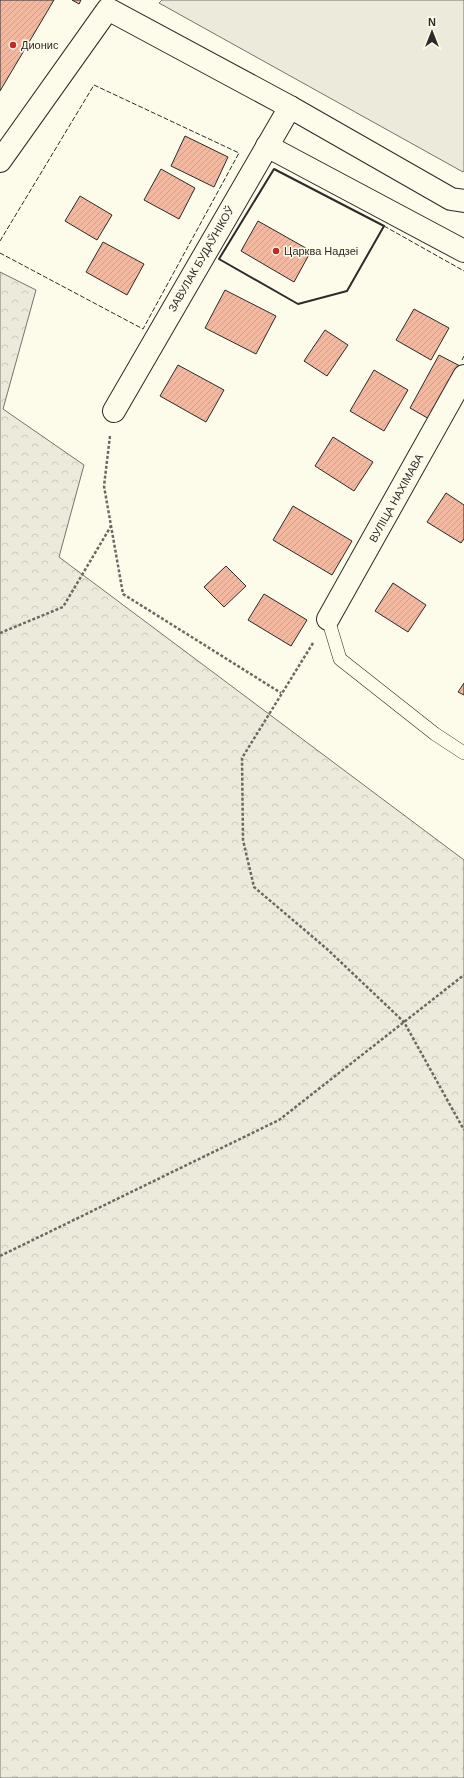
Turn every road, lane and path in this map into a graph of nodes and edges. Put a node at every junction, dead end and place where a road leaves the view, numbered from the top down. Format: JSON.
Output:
{"nodes":[{"id":1,"x":290,"y":107,"type":"junction"},
{"id":2,"x":266,"y":146,"type":"junction"},
{"id":3,"x":0,"y":161,"type":"edge"},
{"id":4,"x":464,"y":201,"type":"edge"},
{"id":5,"x":464,"y":251,"type":"edge"},
{"id":6,"x":464,"y":376,"type":"edge"},
{"id":7,"x":114,"y":411,"type":"joint"},
{"id":8,"x":111,"y":525,"type":"junction"},
{"id":9,"x":328,"y":619,"type":"junction"},
{"id":10,"x":0,"y":633,"type":"edge"},
{"id":11,"x":281,"y":693,"type":"junction"},
{"id":12,"x":464,"y":753,"type":"edge"},
{"id":13,"x":464,"y":975,"type":"edge"},
{"id":14,"x":404,"y":1022,"type":"junction"},
{"id":15,"x":464,"y":1130,"type":"edge"},
{"id":16,"x":0,"y":1256,"type":"edge"}],
"edges":[{"from":1,"to":2,"type":"street","name":"ЗАВУЛАК БУДАЎНІКОЎ"},
{"from":1,"to":3,"type":"street"},
{"from":1,"to":4,"type":"street"},
{"from":2,"to":5,"type":"street"},
{"from":2,"to":7,"type":"street","name":"ЗАВУЛАК БУДАЎНІКОЎ"},
{"from":6,"to":9,"type":"street","name":"ВУЛІЦА НАХІМАВА"},
{"from":7,"to":8,"type":"path"},
{"from":8,"to":10,"type":"path"},
{"from":8,"to":11,"type":"path"},
{"from":9,"to":11,"type":"path"},
{"from":9,"to":12,"type":"lane"},
{"from":11,"to":14,"type":"path"},
{"from":13,"to":14,"type":"path"},
{"from":14,"to":15,"type":"path"},
{"from":14,"to":16,"type":"path"}]}
